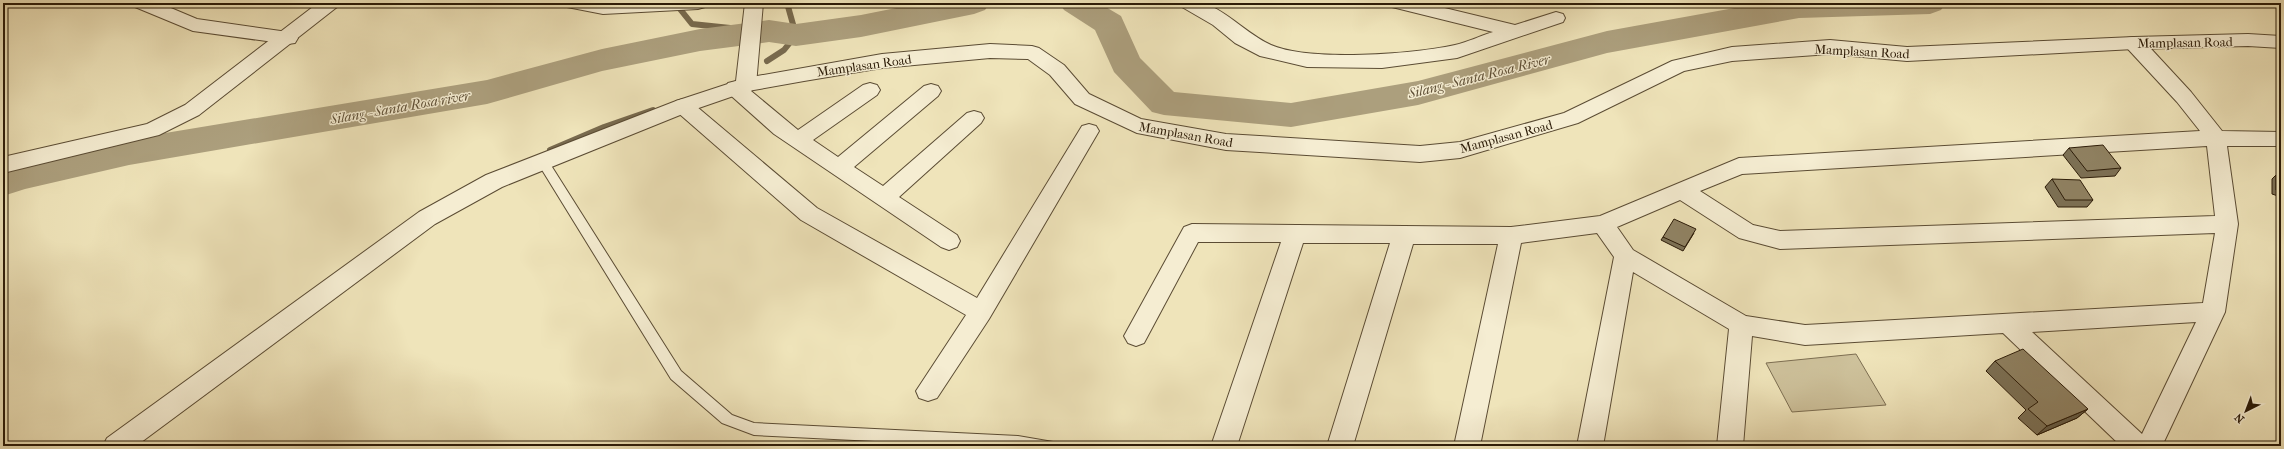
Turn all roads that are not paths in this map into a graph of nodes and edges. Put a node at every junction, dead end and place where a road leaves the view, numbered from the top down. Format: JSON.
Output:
{"nodes":[{"id":1,"x":142,"y":3,"type":"edge"},
{"id":2,"x":330,"y":3,"type":"edge"},
{"id":3,"x":574,"y":3,"type":"edge"},
{"id":4,"x":698,"y":3,"type":"edge"},
{"id":5,"x":1189,"y":3,"type":"edge"},
{"id":6,"x":1399,"y":3,"type":"edge"},
{"id":7,"x":754,"y":6,"type":"edge"},
{"id":8,"x":1556,"y":18,"type":"dead end"},
{"id":9,"x":1517,"y":32,"type":"junction"},
{"id":10,"x":288,"y":38,"type":"junction"},
{"id":11,"x":2281,"y":42,"type":"edge"},
{"id":12,"x":2134,"y":43,"type":"junction"},
{"id":13,"x":741,"y":87,"type":"junction"},
{"id":14,"x":870,"y":90,"type":"dead end"},
{"id":15,"x":931,"y":91,"type":"dead end"},
{"id":16,"x":683,"y":106,"type":"junction"},
{"id":17,"x":974,"y":118,"type":"dead end"},
{"id":18,"x":1089,"y":131,"type":"dead end"},
{"id":19,"x":2216,"y":138,"type":"junction"},
{"id":20,"x":2281,"y":139,"type":"edge"},
{"id":21,"x":798,"y":140,"type":"junction"},
{"id":22,"x":543,"y":162,"type":"junction"},
{"id":23,"x":3,"y":165,"type":"edge"},
{"id":24,"x":839,"y":168,"type":"junction"},
{"id":25,"x":1683,"y":191,"type":"junction"},
{"id":26,"x":884,"y":198,"type":"junction"},
{"id":27,"x":1603,"y":224,"type":"junction"},
{"id":28,"x":2227,"y":224,"type":"junction"},
{"id":29,"x":1295,"y":234,"type":"junction"},
{"id":30,"x":1404,"y":235,"type":"junction"},
{"id":31,"x":1511,"y":236,"type":"junction"},
{"id":32,"x":949,"y":241,"type":"dead end"},
{"id":33,"x":1625,"y":256,"type":"junction"},
{"id":34,"x":982,"y":312,"type":"junction"},
{"id":35,"x":2213,"y":312,"type":"junction"},
{"id":36,"x":2008,"y":324,"type":"junction"},
{"id":37,"x":1741,"y":325,"type":"junction"},
{"id":38,"x":1136,"y":336,"type":"dead end"},
{"id":39,"x":928,"y":390,"type":"dead end"},
{"id":40,"x":116,"y":446,"type":"edge"},
{"id":41,"x":1048,"y":446,"type":"edge"},
{"id":42,"x":1224,"y":446,"type":"edge"},
{"id":43,"x":1340,"y":446,"type":"edge"},
{"id":44,"x":1467,"y":446,"type":"edge"},
{"id":45,"x":1590,"y":446,"type":"edge"},
{"id":46,"x":1730,"y":446,"type":"edge"},
{"id":47,"x":2138,"y":446,"type":"edge"},
{"id":48,"x":2149,"y":446,"type":"edge"}],
"edges":[{"from":1,"to":10,"type":"street"},
{"from":2,"to":10,"type":"street"},
{"from":3,"to":4,"type":"street"},
{"from":5,"to":9,"type":"street"},
{"from":6,"to":9,"type":"street"},
{"from":7,"to":13,"type":"street"},
{"from":8,"to":9,"type":"street"},
{"from":10,"to":23,"type":"street"},
{"from":11,"to":12,"type":"street","name":"Mamplasan Road"},
{"from":12,"to":13,"type":"street","name":"Mamplasan Road"},
{"from":12,"to":19,"type":"street"},
{"from":13,"to":16,"type":"street","name":"Mamplasan Road"},
{"from":13,"to":21,"type":"street"},
{"from":14,"to":21,"type":"street"},
{"from":15,"to":24,"type":"street"},
{"from":16,"to":22,"type":"street","name":"Mamplasan Road"},
{"from":16,"to":34,"type":"street"},
{"from":17,"to":26,"type":"street"},
{"from":18,"to":34,"type":"street"},
{"from":19,"to":20,"type":"street"},
{"from":19,"to":25,"type":"street"},
{"from":19,"to":28,"type":"street"},
{"from":21,"to":24,"type":"street"},
{"from":22,"to":40,"type":"street","name":"Mamplasan Road"},
{"from":22,"to":41,"type":"lane"},
{"from":24,"to":26,"type":"street"},
{"from":25,"to":27,"type":"street"},
{"from":25,"to":28,"type":"street"},
{"from":26,"to":32,"type":"street"},
{"from":27,"to":31,"type":"street"},
{"from":27,"to":33,"type":"street"},
{"from":28,"to":35,"type":"street"},
{"from":29,"to":30,"type":"street"},
{"from":29,"to":38,"type":"street"},
{"from":29,"to":42,"type":"street"},
{"from":30,"to":31,"type":"street"},
{"from":30,"to":43,"type":"street"},
{"from":31,"to":44,"type":"street"},
{"from":33,"to":37,"type":"street"},
{"from":33,"to":45,"type":"street"},
{"from":34,"to":39,"type":"street"},
{"from":35,"to":36,"type":"street"},
{"from":35,"to":48,"type":"street"},
{"from":36,"to":37,"type":"street"},
{"from":36,"to":47,"type":"street"},
{"from":37,"to":46,"type":"street"}]}
